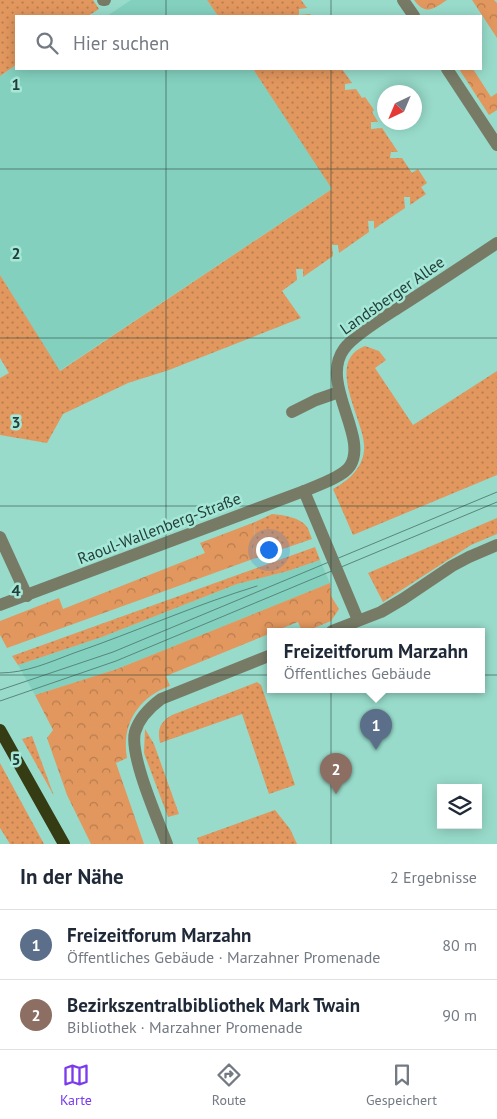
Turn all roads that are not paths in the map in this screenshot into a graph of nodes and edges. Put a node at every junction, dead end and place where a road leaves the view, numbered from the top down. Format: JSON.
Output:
{"nodes":[{"id":1,"x":403,"y":0,"type":"edge"},
{"id":2,"x":413,"y":15,"type":"edge"},
{"id":3,"x":448,"y":70,"type":"edge"},
{"id":4,"x":497,"y":145,"type":"edge"},
{"id":5,"x":497,"y":243,"type":"edge"},
{"id":6,"x":339,"y":392,"type":"junction"},
{"id":7,"x":292,"y":412,"type":"dead end"},
{"id":8,"x":304,"y":491,"type":"junction"},
{"id":9,"x":0,"y":537,"type":"edge"},
{"id":10,"x":497,"y":545,"type":"edge"},
{"id":11,"x":27,"y":596,"type":"junction"},
{"id":12,"x":0,"y":605,"type":"edge"},
{"id":13,"x":358,"y":620,"type":"junction"},
{"id":14,"x":339,"y":628,"type":"edge"},
{"id":15,"x":267,"y":657,"type":"edge"},
{"id":16,"x":0,"y":730,"type":"edge"},
{"id":17,"x":64,"y":844,"type":"edge"},
{"id":18,"x":167,"y":844,"type":"edge"}],
"edges":[{"from":1,"to":2,"type":"street"},
{"from":3,"to":4,"type":"street"},
{"from":5,"to":6,"type":"street","name":"Landsberger Allee"},
{"from":6,"to":7,"type":"street"},
{"from":6,"to":8,"type":"street","name":"Landsberger Allee"},
{"from":8,"to":11,"type":"street","name":"Raoul-Wallenberg-Straße"},
{"from":8,"to":13,"type":"street"},
{"from":9,"to":11,"type":"street"},
{"from":10,"to":13,"type":"street"},
{"from":11,"to":12,"type":"street","name":"Raoul-Wallenberg-Straße"},
{"from":13,"to":14,"type":"street"},
{"from":15,"to":18,"type":"street"},
{"from":16,"to":17,"type":"main road"}]}
